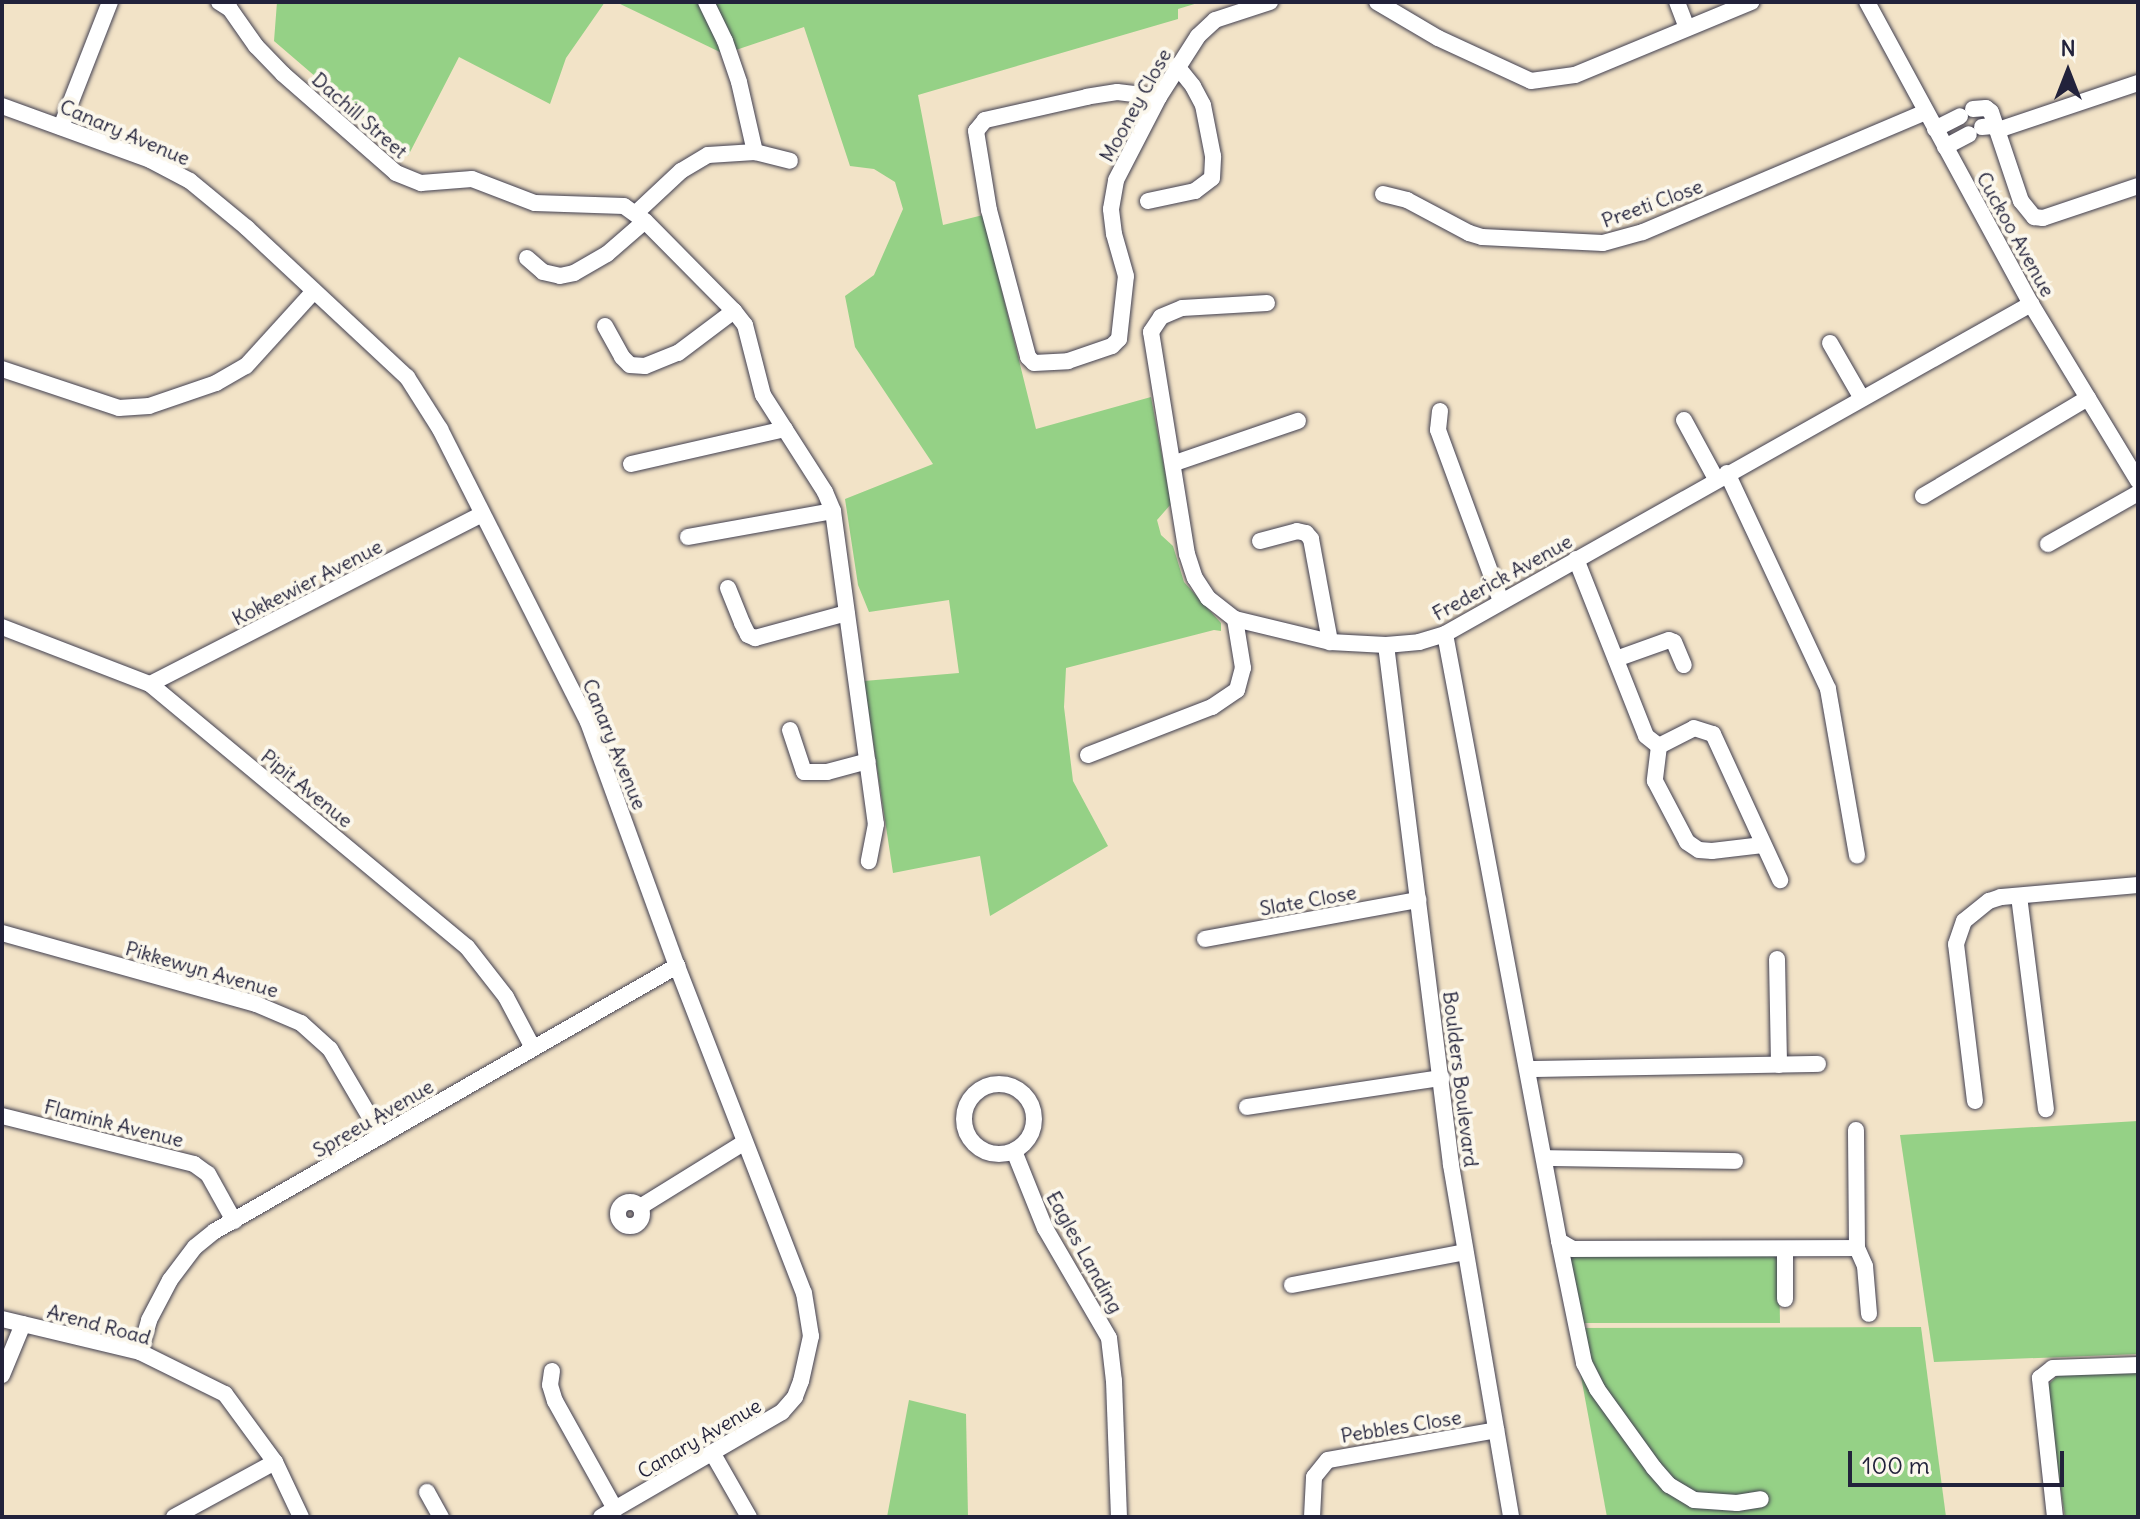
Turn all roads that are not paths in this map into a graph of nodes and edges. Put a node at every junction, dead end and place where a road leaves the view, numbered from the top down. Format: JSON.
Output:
{"nodes":[{"id":1,"x":110,"y":2,"type":"edge"},
{"id":2,"x":219,"y":2,"type":"edge"},
{"id":3,"x":706,"y":2,"type":"edge"},
{"id":4,"x":1270,"y":2,"type":"edge"},
{"id":5,"x":1377,"y":2,"type":"edge"},
{"id":6,"x":1677,"y":2,"type":"edge"},
{"id":7,"x":1751,"y":2,"type":"edge"},
{"id":8,"x":1867,"y":2,"type":"edge"},
{"id":9,"x":1687,"y":28,"type":"junction"},
{"id":10,"x":1177,"y":66,"type":"junction"},
{"id":11,"x":2138,"y":83,"type":"edge"},
{"id":12,"x":1159,"y":97,"type":"junction"},
{"id":13,"x":2,"y":106,"type":"edge"},
{"id":14,"x":1926,"y":112,"type":"junction"},
{"id":15,"x":61,"y":127,"type":"junction"},
{"id":16,"x":1935,"y":129,"type":"junction"},
{"id":17,"x":1983,"y":130,"type":"junction"},
{"id":18,"x":1945,"y":147,"type":"junction"},
{"id":19,"x":755,"y":152,"type":"junction"},
{"id":20,"x":790,"y":161,"type":"dead end"},
{"id":21,"x":2138,"y":186,"type":"edge"},
{"id":22,"x":1383,"y":194,"type":"dead end"},
{"id":23,"x":1148,"y":201,"type":"dead end"},
{"id":24,"x":641,"y":217,"type":"junction"},
{"id":25,"x":527,"y":258,"type":"dead end"},
{"id":26,"x":314,"y":291,"type":"junction"},
{"id":27,"x":1267,"y":303,"type":"dead end"},
{"id":28,"x":2031,"y":304,"type":"junction"},
{"id":29,"x":734,"y":311,"type":"junction"},
{"id":30,"x":605,"y":326,"type":"dead end"},
{"id":31,"x":1830,"y":343,"type":"dead end"},
{"id":32,"x":2,"y":369,"type":"edge"},
{"id":33,"x":1861,"y":397,"type":"junction"},
{"id":34,"x":2088,"y":398,"type":"junction"},
{"id":35,"x":1440,"y":411,"type":"dead end"},
{"id":36,"x":1684,"y":420,"type":"dead end"},
{"id":37,"x":1298,"y":421,"type":"dead end"},
{"id":38,"x":785,"y":429,"type":"junction"},
{"id":39,"x":1175,"y":463,"type":"junction"},
{"id":40,"x":631,"y":464,"type":"dead end"},
{"id":41,"x":1722,"y":476,"type":"junction"},
{"id":42,"x":2138,"y":481,"type":"edge"},
{"id":43,"x":2138,"y":493,"type":"edge"},
{"id":44,"x":1923,"y":496,"type":"dead end"},
{"id":45,"x":833,"y":511,"type":"junction"},
{"id":46,"x":482,"y":514,"type":"junction"},
{"id":47,"x":688,"y":537,"type":"dead end"},
{"id":48,"x":1260,"y":541,"type":"dead end"},
{"id":49,"x":2048,"y":544,"type":"dead end"},
{"id":50,"x":1576,"y":559,"type":"junction"},
{"id":51,"x":728,"y":588,"type":"dead end"},
{"id":52,"x":1501,"y":601,"type":"junction"},
{"id":53,"x":847,"y":613,"type":"junction"},
{"id":54,"x":1235,"y":619,"type":"junction"},
{"id":55,"x":2,"y":627,"type":"edge"},
{"id":56,"x":1445,"y":634,"type":"junction"},
{"id":57,"x":1330,"y":642,"type":"junction"},
{"id":58,"x":1386,"y":645,"type":"junction"},
{"id":59,"x":1616,"y":659,"type":"junction"},
{"id":60,"x":1684,"y":665,"type":"dead end"},
{"id":61,"x":150,"y":684,"type":"junction"},
{"id":62,"x":790,"y":730,"type":"dead end"},
{"id":63,"x":1659,"y":746,"type":"junction"},
{"id":64,"x":1088,"y":755,"type":"dead end"},
{"id":65,"x":868,"y":761,"type":"junction"},
{"id":66,"x":1763,"y":845,"type":"junction"},
{"id":67,"x":1857,"y":855,"type":"dead end"},
{"id":68,"x":869,"y":861,"type":"dead end"},
{"id":69,"x":1780,"y":880,"type":"dead end"},
{"id":70,"x":2138,"y":885,"type":"edge"},
{"id":71,"x":2019,"y":896,"type":"junction"},
{"id":72,"x":1418,"y":900,"type":"junction"},
{"id":73,"x":2,"y":933,"type":"edge"},
{"id":74,"x":1205,"y":939,"type":"dead end"},
{"id":75,"x":1777,"y":959,"type":"dead end"},
{"id":76,"x":677,"y":966,"type":"junction"},
{"id":77,"x":533,"y":1048,"type":"junction"},
{"id":78,"x":1818,"y":1064,"type":"dead end"},
{"id":79,"x":1779,"y":1065,"type":"junction"},
{"id":80,"x":1529,"y":1069,"type":"junction"},
{"id":81,"x":1442,"y":1078,"type":"junction"},
{"id":82,"x":1975,"y":1101,"type":"dead end"},
{"id":83,"x":1247,"y":1107,"type":"dead end"},
{"id":84,"x":2046,"y":1109,"type":"dead end"},
{"id":85,"x":2,"y":1116,"type":"edge"},
{"id":86,"x":1856,"y":1130,"type":"dead end"},
{"id":87,"x":381,"y":1136,"type":"junction"},
{"id":88,"x":745,"y":1142,"type":"junction"},
{"id":89,"x":1014,"y":1151,"type":"junction"},
{"id":90,"x":1544,"y":1158,"type":"junction"},
{"id":91,"x":1735,"y":1161,"type":"dead end"},
{"id":92,"x":640,"y":1207,"type":"dead end"},
{"id":93,"x":234,"y":1221,"type":"junction"},
{"id":94,"x":1559,"y":1241,"type":"junction"},
{"id":95,"x":1857,"y":1248,"type":"junction"},
{"id":96,"x":1785,"y":1250,"type":"junction"},
{"id":97,"x":1465,"y":1252,"type":"junction"},
{"id":98,"x":1292,"y":1285,"type":"dead end"},
{"id":99,"x":1785,"y":1299,"type":"dead end"},
{"id":100,"x":1869,"y":1314,"type":"dead end"},
{"id":101,"x":2,"y":1319,"type":"edge"},
{"id":102,"x":23,"y":1324,"type":"junction"},
{"id":103,"x":140,"y":1352,"type":"junction"},
{"id":104,"x":2138,"y":1365,"type":"edge"},
{"id":105,"x":552,"y":1371,"type":"dead end"},
{"id":106,"x":2,"y":1375,"type":"edge"},
{"id":107,"x":1496,"y":1430,"type":"junction"},
{"id":108,"x":713,"y":1454,"type":"junction"},
{"id":109,"x":275,"y":1462,"type":"junction"},
{"id":110,"x":427,"y":1492,"type":"dead end"},
{"id":111,"x":1761,"y":1499,"type":"dead end"},
{"id":112,"x":608,"y":1513,"type":"edge"},
{"id":113,"x":174,"y":1517,"type":"edge"},
{"id":114,"x":301,"y":1517,"type":"edge"},
{"id":115,"x":441,"y":1517,"type":"edge"},
{"id":116,"x":749,"y":1517,"type":"edge"},
{"id":117,"x":1119,"y":1517,"type":"edge"},
{"id":118,"x":1312,"y":1517,"type":"edge"},
{"id":119,"x":1511,"y":1517,"type":"edge"},
{"id":120,"x":2055,"y":1517,"type":"edge"}],
"edges":[{"from":1,"to":15,"type":"street"},
{"from":2,"to":24,"type":"street","name":"Dachill Street"},
{"from":3,"to":19,"type":"street"},
{"from":4,"to":10,"type":"street","name":"Mooney Close"},
{"from":5,"to":9,"type":"street"},
{"from":6,"to":9,"type":"street"},
{"from":7,"to":9,"type":"street"},
{"from":8,"to":14,"type":"street","name":"Cuckoo Avenue"},
{"from":10,"to":12,"type":"street","name":"Mooney Close"},
{"from":10,"to":23,"type":"street"},
{"from":11,"to":17,"type":"street"},
{"from":12,"to":12,"type":"street","name":"Mooney Close"},
{"from":13,"to":15,"type":"street","name":"Canary Avenue"},
{"from":14,"to":16,"type":"street","name":"Cuckoo Avenue"},
{"from":14,"to":22,"type":"street","name":"Preeti Close"},
{"from":15,"to":26,"type":"street","name":"Canary Avenue"},
{"from":16,"to":17,"type":"street"},
{"from":16,"to":18,"type":"street","name":"Cuckoo Avenue"},
{"from":17,"to":18,"type":"street"},
{"from":17,"to":21,"type":"street"},
{"from":18,"to":28,"type":"street","name":"Cuckoo Avenue"},
{"from":19,"to":20,"type":"street"},
{"from":19,"to":24,"type":"street"},
{"from":24,"to":25,"type":"street"},
{"from":24,"to":29,"type":"street"},
{"from":26,"to":32,"type":"street"},
{"from":26,"to":46,"type":"street","name":"Canary Avenue"},
{"from":27,"to":39,"type":"street","name":"Frederick Avenue"},
{"from":28,"to":33,"type":"street","name":"Frederick Avenue"},
{"from":28,"to":34,"type":"street","name":"Cuckoo Avenue"},
{"from":29,"to":30,"type":"street"},
{"from":29,"to":38,"type":"street"},
{"from":31,"to":33,"type":"street"},
{"from":33,"to":41,"type":"street","name":"Frederick Avenue"},
{"from":34,"to":42,"type":"street","name":"Cuckoo Avenue"},
{"from":34,"to":44,"type":"street"},
{"from":35,"to":52,"type":"street"},
{"from":36,"to":41,"type":"street"},
{"from":37,"to":39,"type":"street"},
{"from":38,"to":40,"type":"street"},
{"from":38,"to":45,"type":"street"},
{"from":39,"to":54,"type":"street","name":"Frederick Avenue"},
{"from":41,"to":50,"type":"street","name":"Frederick Avenue"},
{"from":41,"to":67,"type":"street"},
{"from":43,"to":49,"type":"street"},
{"from":45,"to":47,"type":"street"},
{"from":45,"to":53,"type":"street"},
{"from":46,"to":61,"type":"street","name":"Kokkewier Avenue"},
{"from":46,"to":76,"type":"street","name":"Canary Avenue"},
{"from":48,"to":57,"type":"street"},
{"from":50,"to":52,"type":"street","name":"Frederick Avenue"},
{"from":50,"to":59,"type":"street"},
{"from":51,"to":53,"type":"street"},
{"from":52,"to":56,"type":"street","name":"Frederick Avenue"},
{"from":53,"to":65,"type":"street"},
{"from":54,"to":57,"type":"street","name":"Frederick Avenue"},
{"from":54,"to":64,"type":"street"},
{"from":55,"to":61,"type":"street","name":"Pipit Avenue"},
{"from":56,"to":58,"type":"street","name":"Frederick Avenue"},
{"from":56,"to":80,"type":"street"},
{"from":57,"to":58,"type":"street","name":"Frederick Avenue"},
{"from":58,"to":72,"type":"street","name":"Boulders Boulevard"},
{"from":59,"to":60,"type":"street"},
{"from":59,"to":63,"type":"street"},
{"from":61,"to":77,"type":"street","name":"Pipit Avenue"},
{"from":62,"to":65,"type":"street"},
{"from":63,"to":66,"type":"street"},
{"from":63,"to":66,"type":"street"},
{"from":65,"to":68,"type":"street"},
{"from":66,"to":69,"type":"street"},
{"from":70,"to":71,"type":"street"},
{"from":71,"to":82,"type":"street"},
{"from":71,"to":84,"type":"street"},
{"from":72,"to":74,"type":"street","name":"Slate Close"},
{"from":72,"to":81,"type":"street","name":"Boulders Boulevard"},
{"from":73,"to":87,"type":"street","name":"Pikkewyn Avenue"},
{"from":75,"to":79,"type":"street"},
{"from":76,"to":77,"type":"street","name":"Spreeu Avenue"},
{"from":76,"to":88,"type":"street","name":"Canary Avenue"},
{"from":77,"to":87,"type":"street","name":"Spreeu Avenue"},
{"from":78,"to":79,"type":"street"},
{"from":79,"to":80,"type":"street"},
{"from":80,"to":90,"type":"street"},
{"from":81,"to":83,"type":"street"},
{"from":81,"to":97,"type":"street","name":"Boulders Boulevard"},
{"from":85,"to":93,"type":"street","name":"Flamink Avenue"},
{"from":86,"to":95,"type":"street"},
{"from":87,"to":93,"type":"street","name":"Spreeu Avenue"},
{"from":88,"to":92,"type":"street"},
{"from":88,"to":108,"type":"street","name":"Canary Avenue"},
{"from":89,"to":89,"type":"street"},
{"from":89,"to":117,"type":"street","name":"Eagles Landing"},
{"from":90,"to":91,"type":"street"},
{"from":90,"to":94,"type":"street"},
{"from":93,"to":103,"type":"street","name":"Spreeu Avenue"},
{"from":94,"to":96,"type":"street"},
{"from":94,"to":111,"type":"street"},
{"from":95,"to":96,"type":"street"},
{"from":95,"to":100,"type":"street"},
{"from":96,"to":99,"type":"street"},
{"from":97,"to":98,"type":"street"},
{"from":97,"to":107,"type":"street","name":"Boulders Boulevard"},
{"from":101,"to":102,"type":"street","name":"Arend Road"},
{"from":102,"to":103,"type":"street","name":"Arend Road"},
{"from":102,"to":106,"type":"street"},
{"from":103,"to":109,"type":"street","name":"Arend Road"},
{"from":104,"to":120,"type":"street"},
{"from":105,"to":112,"type":"street"},
{"from":107,"to":118,"type":"street","name":"Pebbles Close"},
{"from":107,"to":119,"type":"street","name":"Boulders Boulevard"},
{"from":108,"to":112,"type":"street","name":"Canary Avenue"},
{"from":108,"to":116,"type":"street"},
{"from":109,"to":113,"type":"street"},
{"from":109,"to":114,"type":"street","name":"Arend Road"},
{"from":110,"to":115,"type":"street"}]}
